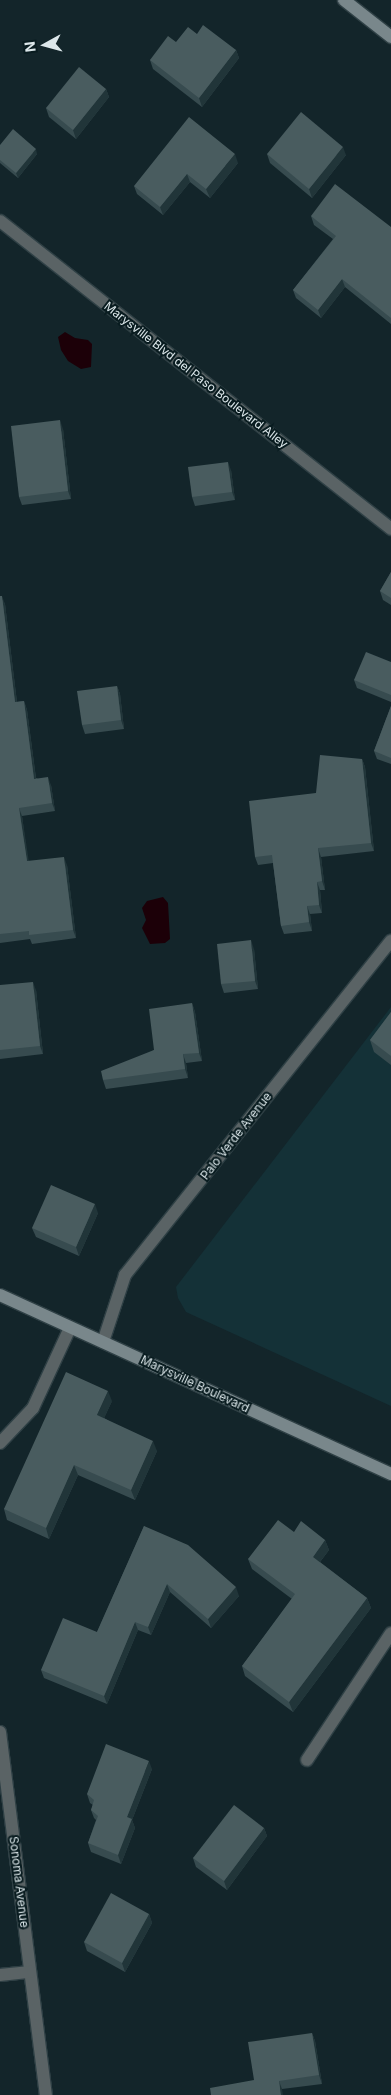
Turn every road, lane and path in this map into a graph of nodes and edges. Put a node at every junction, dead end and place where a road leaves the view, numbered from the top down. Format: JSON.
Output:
{"nodes":[{"id":1,"x":344,"y":0,"type":"edge"},
{"id":2,"x":391,"y":37,"type":"edge"},
{"id":3,"x":0,"y":221,"type":"edge"},
{"id":4,"x":391,"y":529,"type":"edge"},
{"id":5,"x":391,"y":941,"type":"edge"},
{"id":6,"x":0,"y":1295,"type":"edge"},
{"id":7,"x":70,"y":1328,"type":"junction"},
{"id":8,"x":103,"y":1342,"type":"junction"},
{"id":9,"x":0,"y":1443,"type":"edge"},
{"id":10,"x":391,"y":1474,"type":"edge"},
{"id":11,"x":391,"y":1633,"type":"edge"},
{"id":12,"x":0,"y":1732,"type":"edge"},
{"id":13,"x":307,"y":1760,"type":"dead end"},
{"id":14,"x":30,"y":1972,"type":"junction"},
{"id":15,"x":0,"y":1975,"type":"edge"},
{"id":16,"x":46,"y":2095,"type":"edge"}],
"edges":[{"from":1,"to":2,"type":"main road"},
{"from":3,"to":4,"type":"street","name":"Marysville Blvd del Paso Boulevard Alley"},
{"from":5,"to":8,"type":"street","name":"Palo Verde Avenue"},
{"from":6,"to":7,"type":"main road","name":"Marysville Boulevard"},
{"from":7,"to":8,"type":"main road","name":"Marysville Boulevard"},
{"from":7,"to":9,"type":"street"},
{"from":8,"to":10,"type":"main road","name":"Marysville Boulevard"},
{"from":11,"to":13,"type":"street"},
{"from":12,"to":14,"type":"street","name":"Sonoma Avenue"},
{"from":14,"to":15,"type":"street"},
{"from":14,"to":16,"type":"street","name":"Sonoma Avenue"}]}
